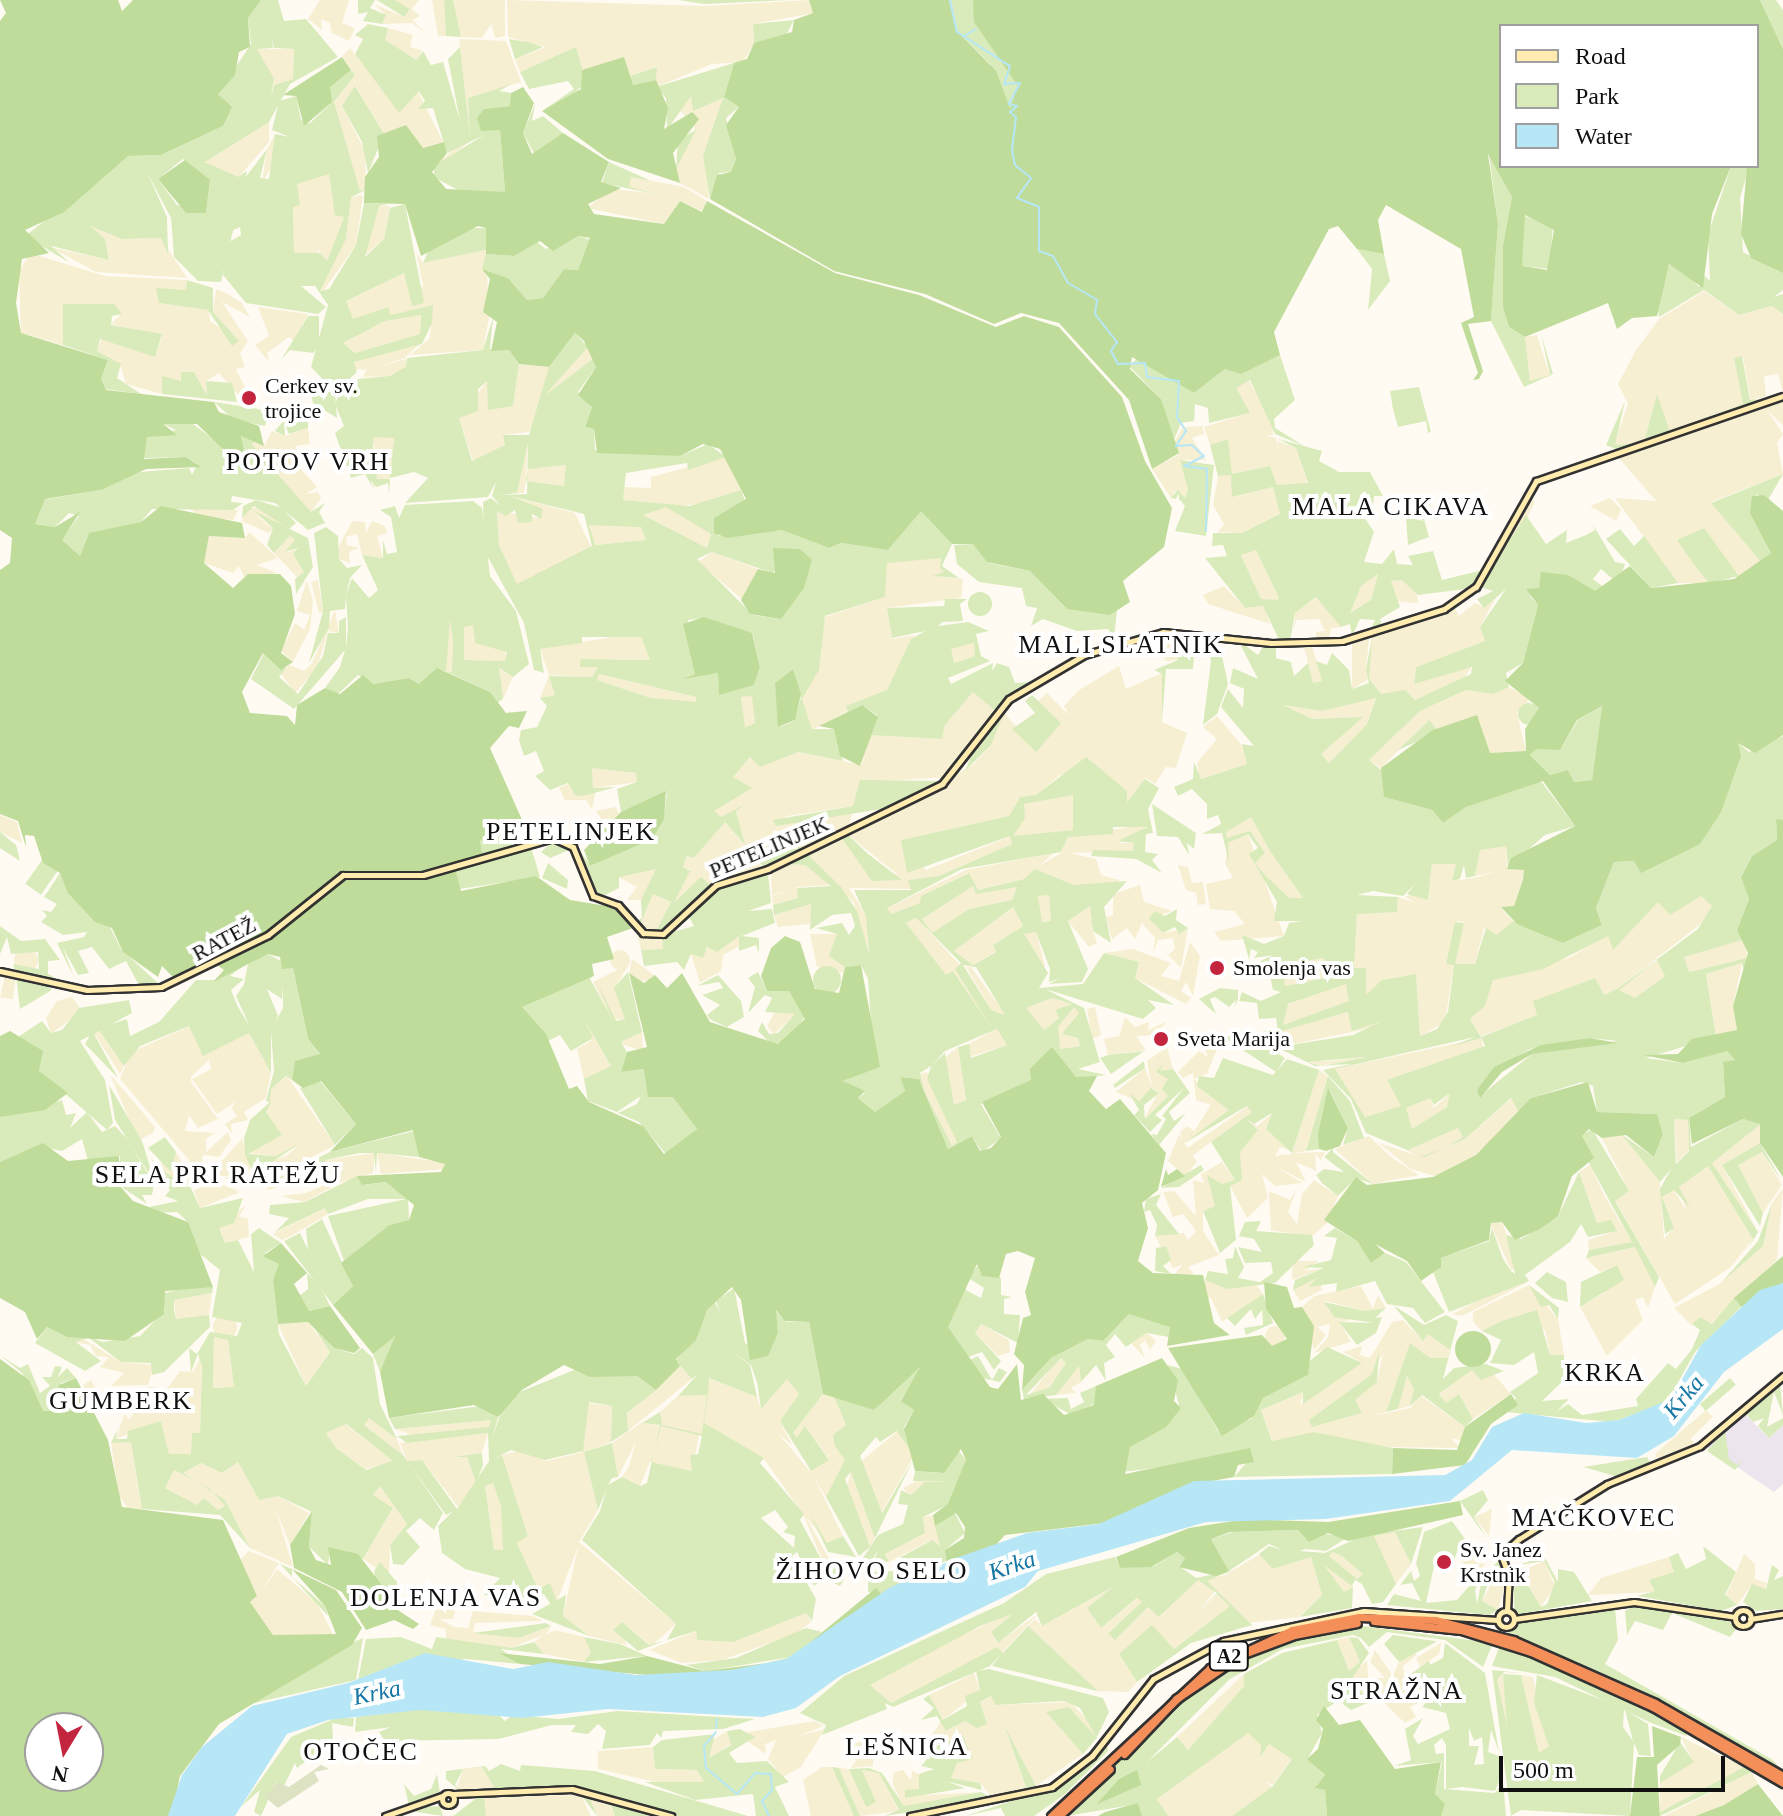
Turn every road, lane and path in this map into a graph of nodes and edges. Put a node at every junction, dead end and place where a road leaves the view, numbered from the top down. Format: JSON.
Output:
{"nodes":[{"id":1,"x":1783,"y":396,"type":"edge"},
{"id":2,"x":446,"y":866,"type":"joint"},
{"id":3,"x":0,"y":971,"type":"edge"},
{"id":4,"x":1783,"y":1376,"type":"edge"},
{"id":5,"x":1507,"y":1611,"type":"junction"},
{"id":6,"x":1783,"y":1614,"type":"edge"},
{"id":7,"x":1735,"y":1617,"type":"junction"},
{"id":8,"x":1514,"y":1619,"type":"junction"},
{"id":9,"x":1750,"y":1619,"type":"junction"},
{"id":10,"x":1498,"y":1620,"type":"junction"},
{"id":11,"x":1462,"y":1627,"type":"junction"},
{"id":12,"x":1532,"y":1650,"type":"junction"},
{"id":13,"x":1783,"y":1776,"type":"edge"},
{"id":14,"x":1783,"y":1783,"type":"edge"},
{"id":15,"x":454,"y":1797,"type":"junction"},
{"id":16,"x":443,"y":1800,"type":"junction"},
{"id":17,"x":385,"y":1816,"type":"edge"},
{"id":18,"x":671,"y":1816,"type":"edge"},
{"id":19,"x":910,"y":1816,"type":"edge"},
{"id":20,"x":1051,"y":1816,"type":"edge"},
{"id":21,"x":1059,"y":1816,"type":"edge"}],
"edges":[{"from":1,"to":2,"type":"main road","name":"PETELINJEK"},
{"from":2,"to":3,"type":"main road","name":"RATEŽ"},
{"from":4,"to":5,"type":"main road"},
{"from":5,"to":8,"type":"main road"},
{"from":5,"to":10,"type":"main road"},
{"from":6,"to":9,"type":"main road"},
{"from":7,"to":8,"type":"main road"},
{"from":7,"to":9,"type":"main road"},
{"from":7,"to":9,"type":"main road"},
{"from":8,"to":10,"type":"main road"},
{"from":10,"to":19,"type":"main road"},
{"from":11,"to":12,"type":"highway","number":"A2"},
{"from":11,"to":20,"type":"highway","number":"A2"},
{"from":11,"to":21,"type":"highway","number":"A2"},
{"from":12,"to":13,"type":"highway","number":"A2"},
{"from":12,"to":14,"type":"highway","number":"A2"},
{"from":15,"to":16,"type":"main road"},
{"from":15,"to":16,"type":"main road"},
{"from":15,"to":18,"type":"main road"},
{"from":16,"to":17,"type":"main road"}]}
